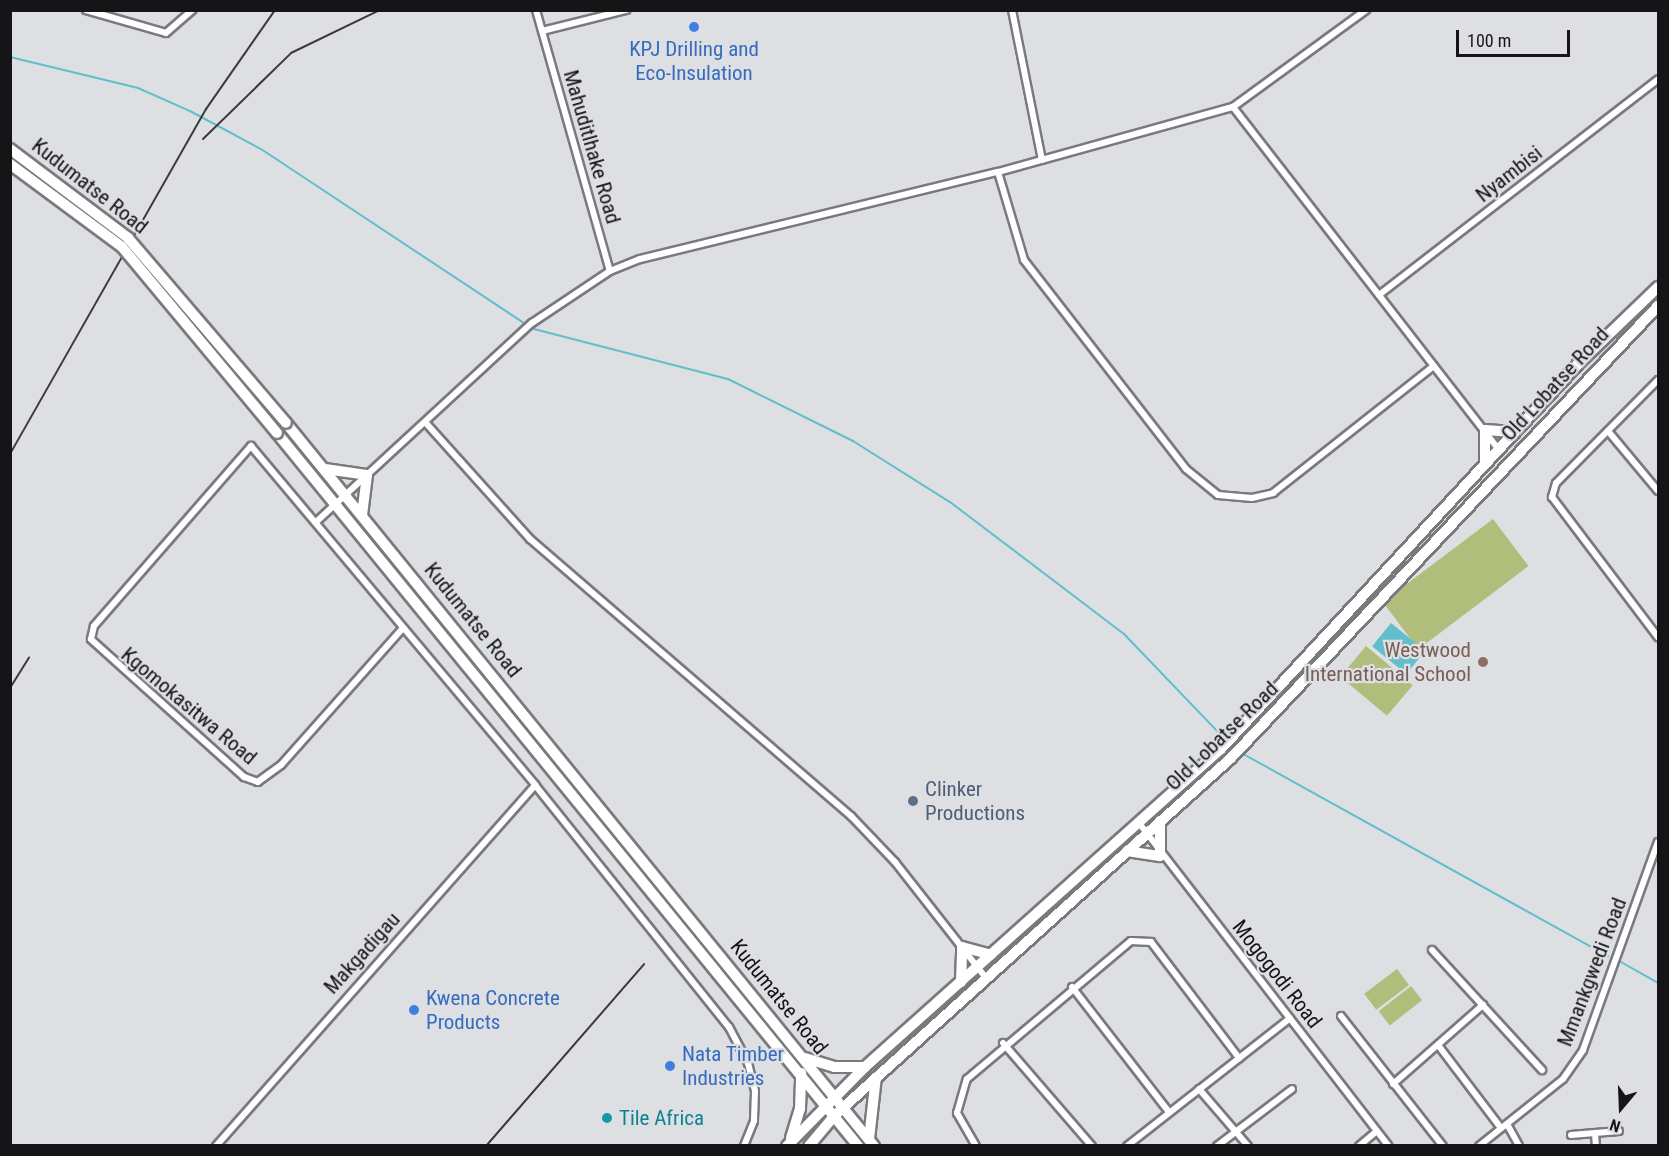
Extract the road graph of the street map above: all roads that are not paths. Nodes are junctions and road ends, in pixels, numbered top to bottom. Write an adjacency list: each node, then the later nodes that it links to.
1 (86, 10): 7 (street)
2 (192, 10): 7 (street)
3 (536, 10): 8 (street, Mahuditlhake Road)
4 (626, 10): 8 (street)
5 (1012, 10): 12 (street)
6 (1366, 10): 10 (street)
7 (99, 13)
8 (542, 32): 15 (street, Mahuditlhake Road)
9 (1659, 79): 17 (street, Nyambisi)
10 (1233, 107): 12 (street); 17 (street)
11 (10, 149): 28 (main road, Kudumatse Road, bridge)
12 (1042, 160): 14 (street)
13 (10, 164): 33 (main road, Kudumatse Road, bridge)
14 (998, 172): 15 (street); 19 (street)
15 (610, 271): 21 (street)
16 (1659, 286): 24 (main road, Old Lobatse Road)
17 (1379, 295): 19 (street)
18 (1659, 306): 26 (main road, Old Lobatse Road)
19 (1434, 366): 22 (street)
20 (1659, 380): 23 (street)
21 (425, 422): 29 (street); 45 (street)
22 (1485, 429): 24 (main road); 25 (street); 27 (main road)
23 (1608, 431): 31 (street); 37 (street)
24 (1514, 432): 25 (main road, Old Lobatse Road)
25 (1498, 449): 26 (main road); 27 (main road, Old Lobatse Road); 30 (main road)
26 (1517, 452): 30 (main road, Old Lobatse Road)
27 (1485, 464): 40 (main road, Old Lobatse Road)
28 (325, 469): 29 (main road); 32 (main road, Kudumatse Road)
29 (368, 475): 32 (street); 34 (main road)
30 (1495, 475): 39 (main road, Old Lobatse Road)
31 (1658, 490)
32 (346, 495): 33 (street); 34 (main road, Kudumatse Road)
33 (334, 506): 35 (street); 61 (main road, Kudumatse Road)
34 (363, 515): 57 (main road, Kudumatse Road)
35 (316, 522): 36 (street, Kgomokasitwa Road); 36 (street, Kgomokasitwa Road)
36 (403, 628): 38 (street)
37 (1659, 637)
38 (535, 785): 78 (street, Makgadigau); 79 (street)
39 (1160, 821): 41 (main road, Old Lobatse Road); 44 (main road)
40 (1139, 823): 41 (street, Mogogodi Road); 47 (main road, Old Lobatse Road)
41 (1147, 833): 43 (main road, Old Lobatse Road); 44 (street, Mogogodi Road)
42 (1659, 842): 69 (street, Mmankgwedi Road)
43 (1127, 851): 44 (main road); 49 (main road, Old Lobatse Road)
44 (1160, 856): 54 (street, Mogogodi Road)
45 (962, 947): 47 (main road); 48 (street); 50 (main road)
46 (1432, 950): 52 (street)
47 (991, 955): 48 (main road, Old Lobatse Road)
48 (978, 967): 49 (street); 50 (main road, Old Lobatse Road)
49 (986, 978): 62 (main road, Old Lobatse Road)
50 (961, 982): 59 (main road, Old Lobatse Road)
51 (1072, 987): 55 (street); 58 (street); 68 (street)
52 (1483, 1005): 56 (street); 60 (street)
53 (1341, 1016): 63 (street)
54 (1290, 1018): 58 (street); 72 (street, Mogogodi Road)
55 (1003, 1043): 82 (street); 83 (street)
56 (1438, 1046): 63 (street); 70 (street)
57 (805, 1058): 59 (main road); 66 (main road, Kudumatse Road)
58 (1239, 1058): 64 (street)
59 (865, 1067): 66 (main road, Old Lobatse Road)
60 (1542, 1070)
61 (801, 1073): 66 (main road, Kudumatse Road); 77 (main road)
62 (876, 1077): 67 (main road, Old Lobatse Road); 76 (main road)
63 (1394, 1084): 89 (street)
64 (1199, 1089): 68 (street); 71 (street)
65 (1292, 1089): 71 (street)
66 (830, 1100): 67 (main road, Kudumatse Road); 77 (main road, Old Lobatse Road)
67 (839, 1111): 76 (main road, Kudumatse Road); 80 (main road, Old Lobatse Road); 81 (main road, Kudumatse Road)
68 (1169, 1112): 84 (street)
69 (1507, 1124): 70 (street, Mmankgwedi Road); 91 (street)
70 (1501, 1128): 90 (street, Mmankgwedi Road)
71 (1236, 1131): 85 (street); 86 (street)
72 (1377, 1131): 87 (street); 88 (street, Mogogodi Road)
73 (1619, 1131): 74 (street)
74 (1595, 1133): 75 (street); 92 (street)
75 (1571, 1135)
76 (872, 1142)
77 (788, 1145)
78 (216, 1146)
79 (744, 1146)
80 (809, 1146)
81 (858, 1146)
82 (976, 1146)
83 (1092, 1146)
84 (1127, 1146)
85 (1216, 1146)
86 (1248, 1146)
87 (1359, 1146)
88 (1389, 1146)
89 (1443, 1146)
90 (1479, 1146)
91 (1519, 1146)
92 (1596, 1146)

